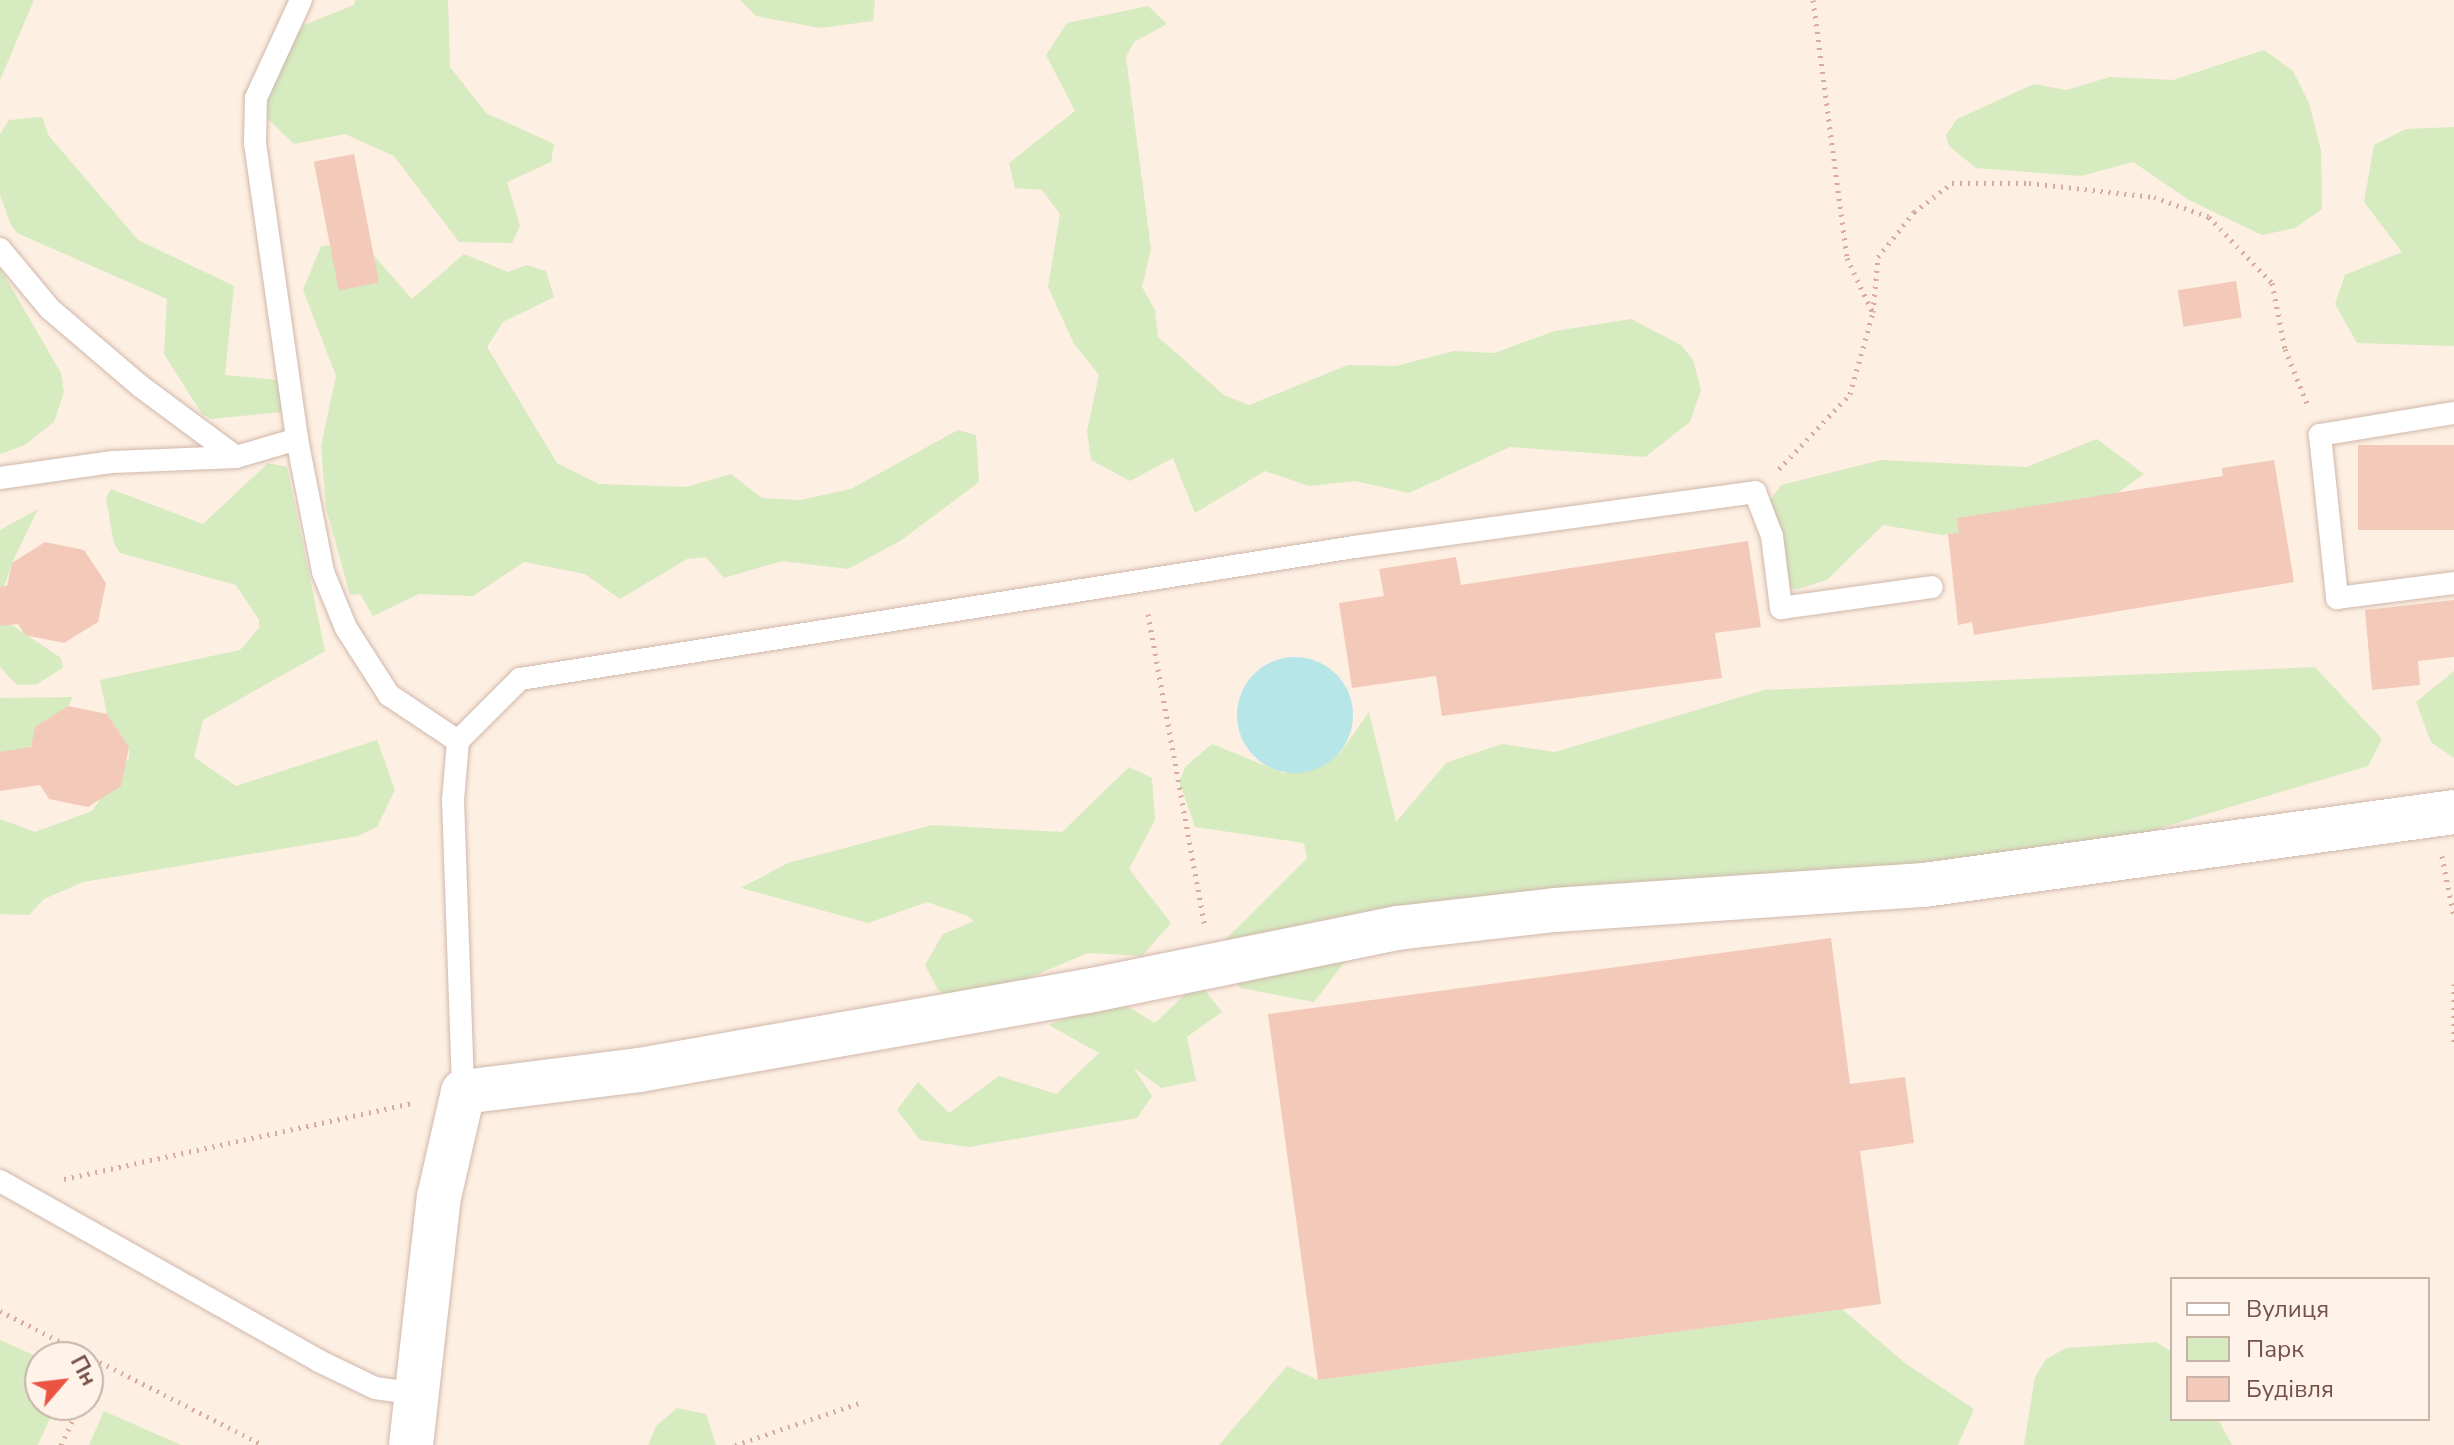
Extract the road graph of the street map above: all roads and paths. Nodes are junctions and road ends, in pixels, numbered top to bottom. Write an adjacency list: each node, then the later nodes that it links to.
1 (301, 0): 7 (lane)
2 (1813, 0): 4 (path)
3 (0, 249): 8 (lane)
4 (1873, 312): 6 (path); 10 (path)
5 (2454, 413): 6 (lane)
6 (2320, 435): 12 (lane)
7 (297, 439): 8 (lane); 14 (lane)
8 (236, 457): 9 (lane)
9 (0, 478)
10 (1755, 492): 11 (lane); 13 (lane)
11 (1142, 581): 14 (lane); 17 (path)
12 (2454, 583)
13 (1932, 587)
14 (458, 741): 20 (lane)
15 (2444, 813): 16 (path); 17 (street)
16 (2454, 917)
17 (1212, 967): 20 (street)
18 (2454, 984): 19 (path)
19 (2454, 1044)
20 (463, 1092): 21 (path); 25 (street)
21 (8, 1185): 25 (lane)
22 (0, 1311): 23 (path)
23 (59, 1341)
24 (104, 1364): 29 (path)
25 (417, 1394): 30 (street)
26 (862, 1402): 31 (path)
27 (72, 1421): 28 (path)
28 (61, 1445)
29 (263, 1445)
30 (411, 1445)
31 (735, 1445)

